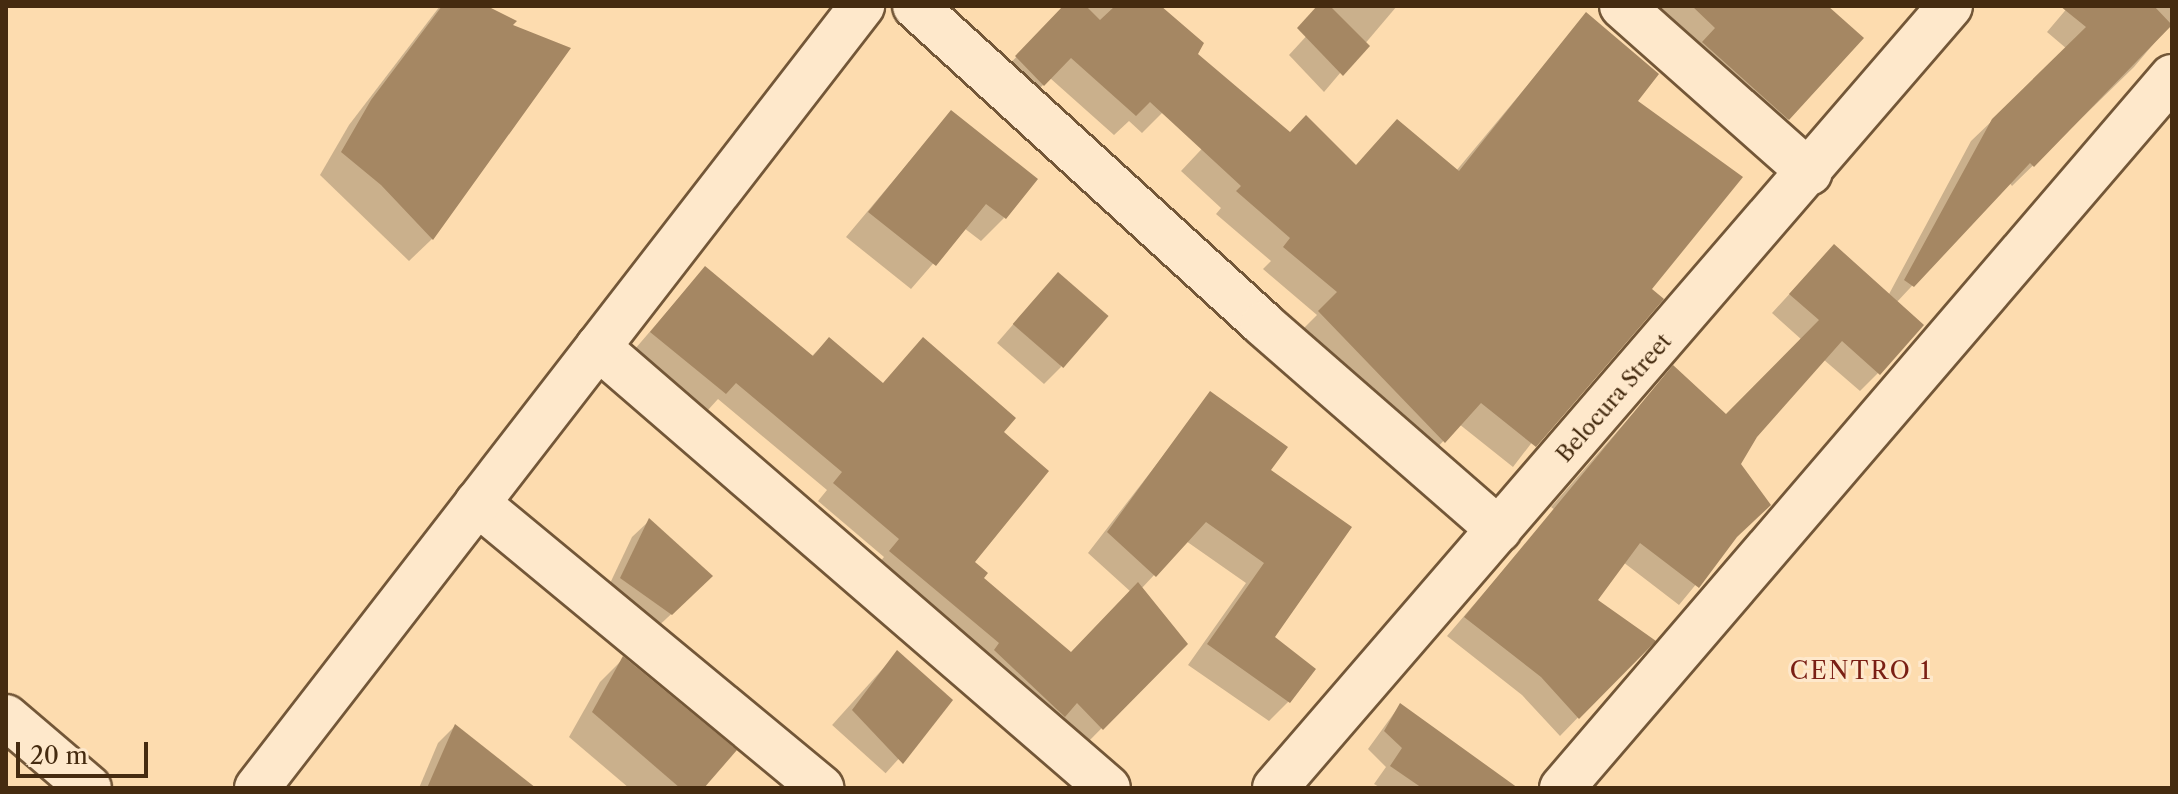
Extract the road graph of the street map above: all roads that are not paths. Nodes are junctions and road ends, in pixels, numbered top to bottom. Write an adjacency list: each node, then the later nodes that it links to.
1 (862, 6): 7 (street)
2 (915, 6): 9 (street)
3 (1622, 6): 6 (street)
4 (1950, 6): 6 (street, Belocura Street)
5 (2172, 77): 16 (street)
6 (1810, 173): 9 (street, Belocura Street)
7 (598, 347): 8 (street); 14 (street)
8 (477, 503): 12 (street); 13 (street)
9 (1499, 530): 15 (street, Belocura Street)
10 (6, 717): 11 (street)
11 (89, 788)
12 (257, 788)
13 (822, 788)
14 (1108, 788)
15 (1275, 788)
16 (1562, 788)

